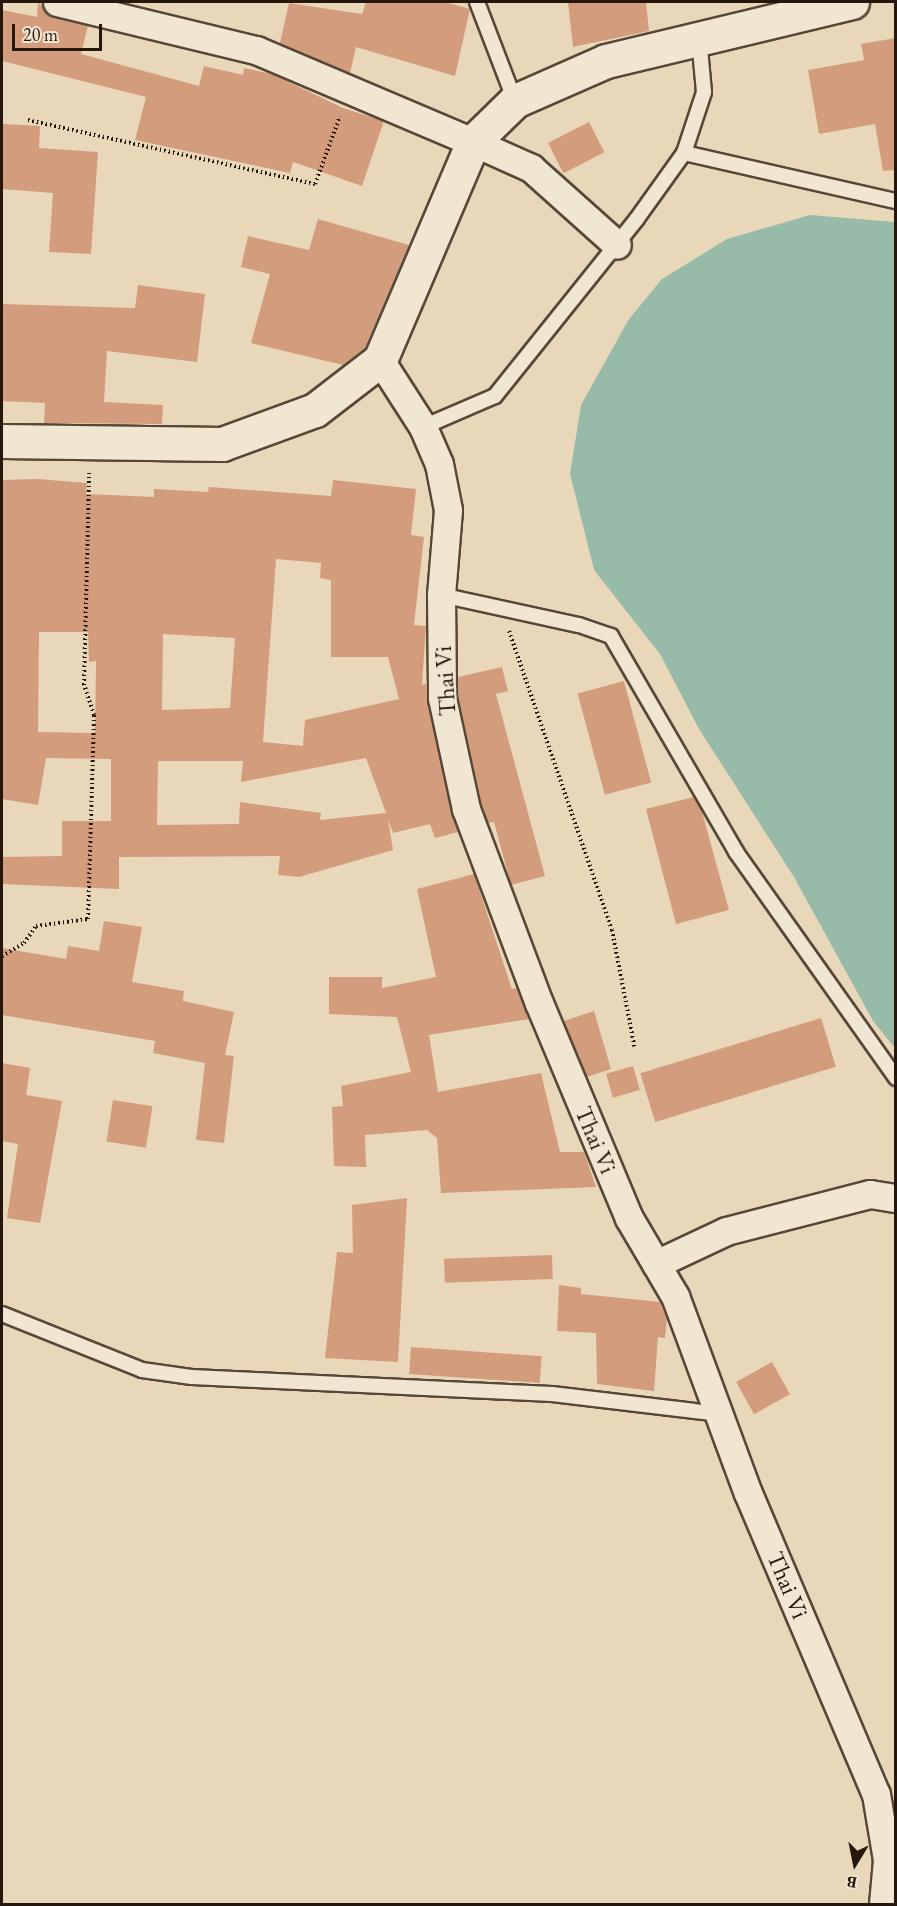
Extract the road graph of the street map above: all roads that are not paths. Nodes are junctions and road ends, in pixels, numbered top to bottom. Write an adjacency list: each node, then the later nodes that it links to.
1 (57, 2): 7 (street)
2 (477, 2): 6 (lane)
3 (852, 2): 4 (main road)
4 (792, 8): 5 (main road)
5 (699, 38): 6 (main road); 8 (lane)
6 (515, 101): 7 (main road)
7 (473, 142): 10 (street); 11 (main road)
8 (684, 153): 9 (lane); 10 (lane)
9 (896, 201)
10 (617, 245): 12 (lane)
11 (380, 360): 12 (street, Thai Vi); 13 (main road)
12 (423, 427): 14 (street, Thai Vi)
13 (2, 441)
14 (441, 595): 15 (lane); 17 (street, Thai Vi)
15 (896, 1078)
16 (896, 1198): 17 (street)
17 (656, 1264): 19 (street, Thai Vi)
18 (2, 1314): 19 (lane)
19 (719, 1414): 20 (street, Thai Vi)
20 (883, 1905)

